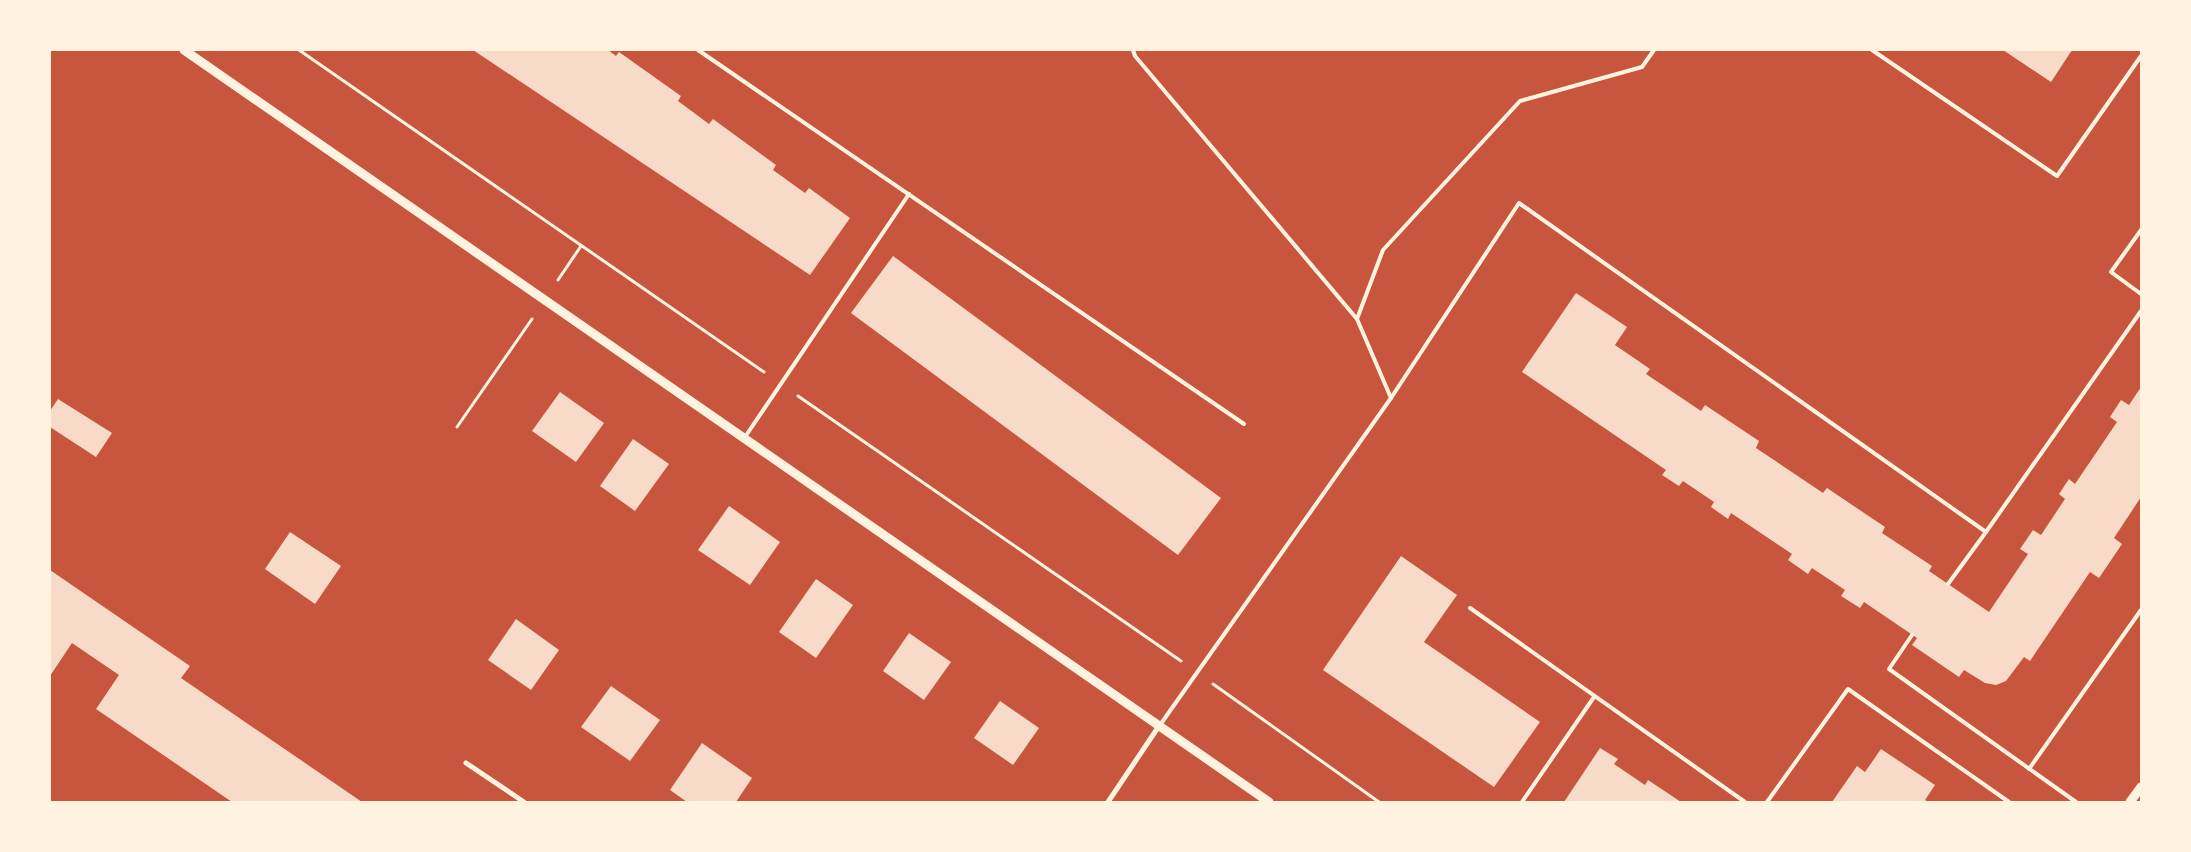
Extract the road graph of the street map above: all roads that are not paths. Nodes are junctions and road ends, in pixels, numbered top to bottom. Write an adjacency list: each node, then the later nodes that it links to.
1 (184, 50): 14 (street)
2 (698, 50): 7 (lane)
3 (1133, 50): 11 (lane)
4 (1654, 50): 11 (lane)
5 (1872, 50): 6 (lane)
6 (2141, 56)
7 (909, 194): 13 (lane); 14 (lane)
8 (2141, 230): 9 (lane)
9 (2141, 294)
10 (2141, 311): 15 (lane)
11 (1357, 319): 12 (lane)
12 (1391, 398): 15 (lane); 21 (lane)
13 (1244, 424)
14 (744, 437): 21 (street)
15 (1986, 532): 16 (lane)
16 (1948, 584)
17 (1470, 608): 20 (lane)
18 (2141, 610): 23 (lane)
19 (1912, 635): 23 (lane)
20 (1594, 696): 29 (lane); 30 (lane)
21 (1160, 725): 27 (street); 28 (street)
22 (466, 763): 26 (street)
23 (2029, 769): 33 (lane)
24 (2141, 787): 34 (street)
25 (2002, 800): 31 (lane); 32 (lane)
26 (524, 802)
27 (1108, 802)
28 (1269, 802)
29 (1522, 802)
30 (1745, 802)
31 (1767, 802)
32 (2008, 802)
33 (2076, 802)
34 (2130, 802)

